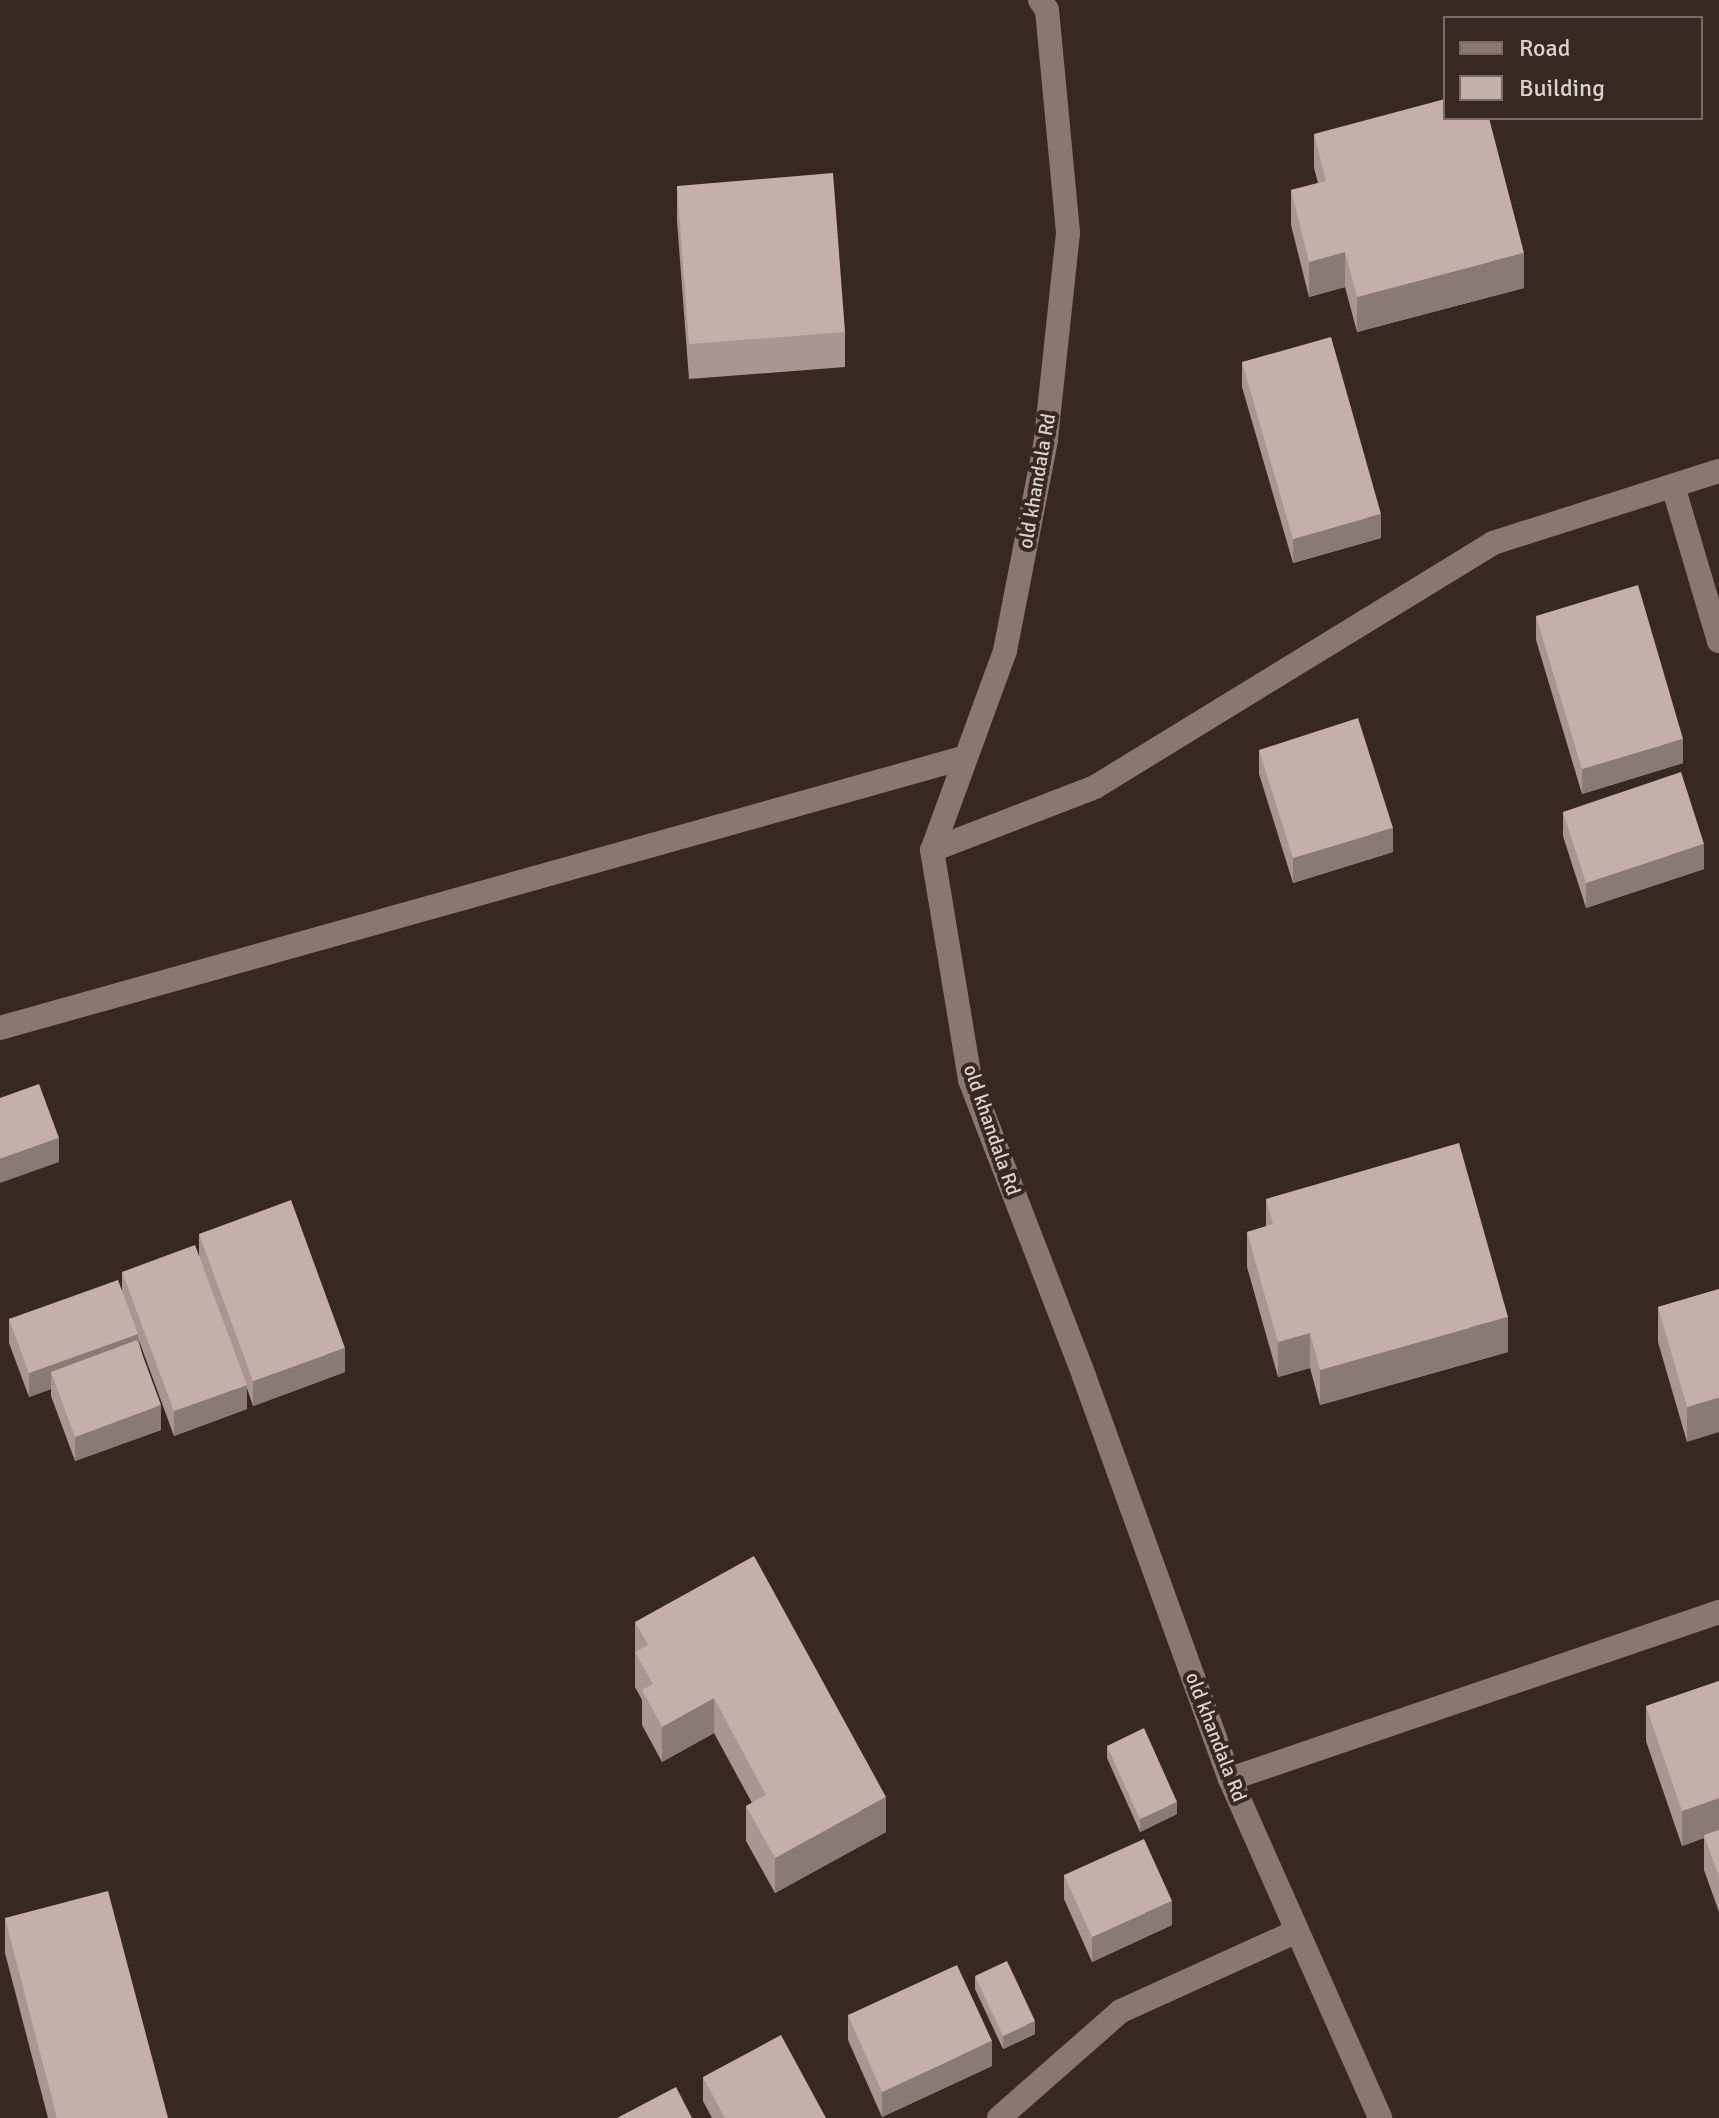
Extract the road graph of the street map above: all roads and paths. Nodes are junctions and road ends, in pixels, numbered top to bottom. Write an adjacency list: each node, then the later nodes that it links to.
1 (1040, 0): 5 (street, old khandala Rd)
2 (1719, 471): 3 (street)
3 (1673, 486): 4 (street); 6 (street)
4 (1719, 641)
5 (966, 757): 6 (street, old khandala Rd); 7 (street)
6 (932, 850): 9 (street, old khandala Rd)
7 (0, 1028)
8 (1719, 1612): 9 (street)
9 (1230, 1779): 10 (street, old khandala Rd)
10 (1297, 1931): 11 (street); 12 (street, old khandala Rd)
11 (1002, 2117)
12 (1380, 2118)

